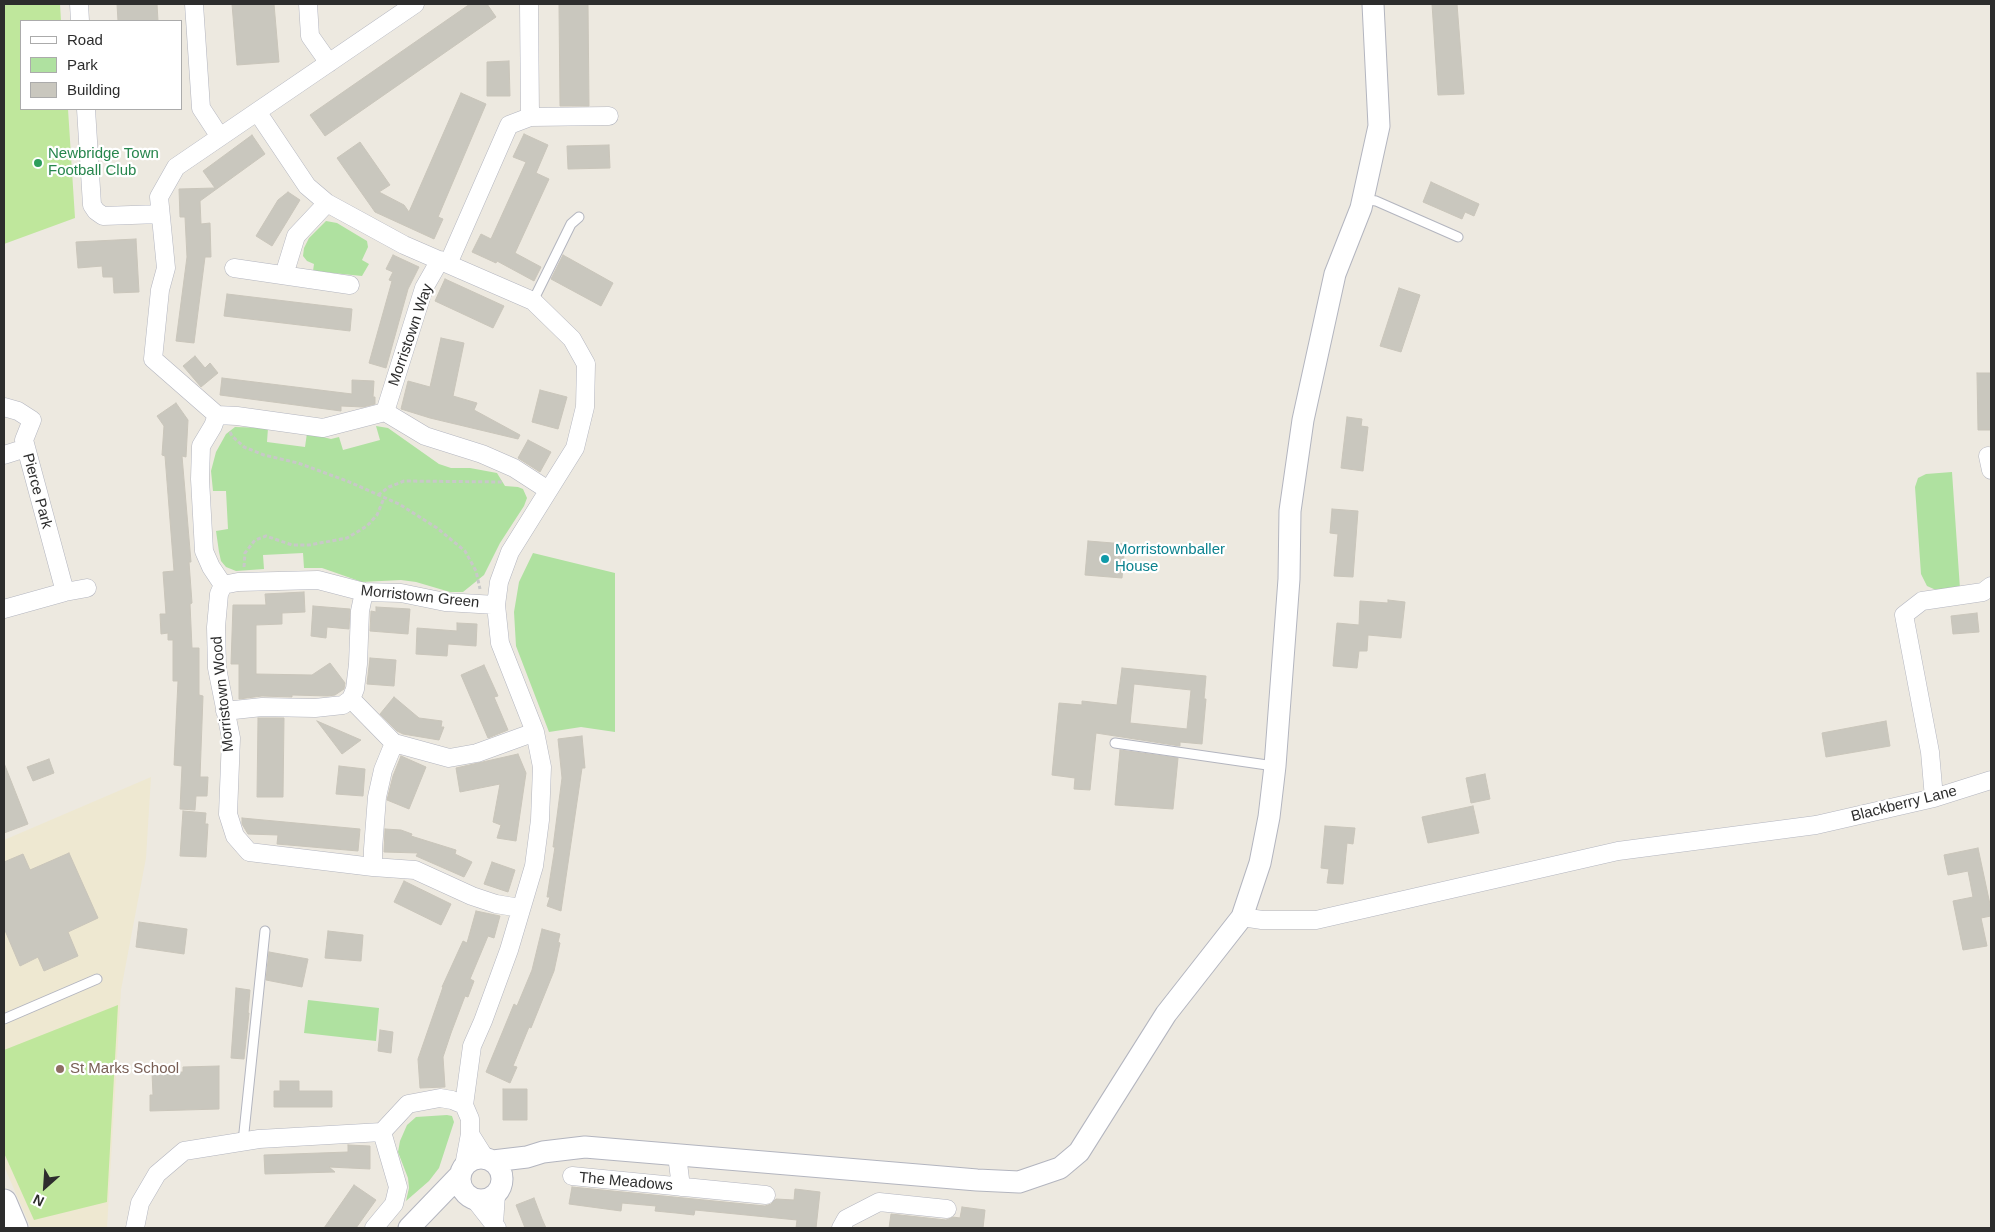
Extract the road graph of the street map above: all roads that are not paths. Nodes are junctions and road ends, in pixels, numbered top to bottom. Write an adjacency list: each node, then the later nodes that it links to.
1 (79, 4): 7 (street)
2 (194, 4): 13 (street)
3 (308, 4): 8 (street)
4 (415, 4): 8 (street)
5 (529, 4): 12 (street)
6 (1373, 4): 14 (street)
7 (80, 20)
8 (329, 63): 10 (street)
9 (86, 110): 16 (street)
10 (258, 113): 13 (street); 15 (street)
11 (609, 116): 12 (street)
12 (530, 117): 19 (street, Morristown Way)
13 (220, 137): 16 (street)
14 (1362, 199): 18 (lane); 42 (street)
15 (327, 203): 19 (street); 21 (street)
16 (160, 214): 26 (street)
17 (579, 217): 23 (lane)
18 (1458, 237)
19 (444, 262): 23 (street); 25 (street, Morristown Way)
20 (234, 268): 21 (street)
21 (284, 275): 22 (street)
22 (350, 285)
23 (533, 301): 29 (street, Morristown Green)
24 (4, 408): 27 (street, Pierce Park)
25 (385, 412): 26 (street); 29 (street)
26 (220, 415): 30 (street)
27 (26, 448): 28 (street); 33 (street, Pierce Park)
28 (4, 455)
29 (548, 490): 35 (street, Morristown Green)
30 (223, 585): 34 (street, Morristown Green); 38 (street, Morristown Wood)
31 (1991, 586): 44 (street)
32 (87, 588): 33 (street)
33 (65, 592): 36 (street)
34 (364, 592): 35 (street, Morristown Green); 37 (street)
35 (490, 605): 39 (street)
36 (4, 609)
37 (351, 699): 38 (street); 40 (street)
38 (224, 711): 45 (street, Morristown Wood)
39 (535, 732): 40 (street); 46 (street)
40 (394, 743): 45 (street)
41 (1115, 743): 42 (lane)
42 (1275, 766): 47 (street)
43 (1991, 780): 44 (street, Blackberry Lane)
44 (1934, 798): 47 (street, Blackberry Lane)
45 (373, 867): 46 (street, Morristown Wood)
46 (520, 908): 51 (street)
47 (1242, 917): 55 (street)
48 (265, 930): 54 (lane)
49 (97, 979): 50 (lane)
50 (4, 1019)
51 (464, 1106): 52 (street); 53 (street)
52 (382, 1132): 54 (street); 70 (street)
53 (470, 1134): 57 (street); 58 (street)
54 (243, 1142): 69 (street)
55 (677, 1154): 56 (street); 60 (street, The Meadows)
56 (527, 1157): 57 (street); 61 (street)
57 (489, 1160): 58 (street); 61 (street)
58 (462, 1170): 63 (street); 64 (street)
59 (572, 1176): 60 (street, The Meadows)
60 (681, 1187): 62 (street, The Meadows)
61 (499, 1188): 64 (street); 67 (street)
62 (766, 1195)
63 (441, 1196): 64 (street); 71 (street)
64 (472, 1198): 67 (street)
65 (4, 1202): 68 (main road)
66 (947, 1209): 72 (street)
67 (496, 1226)
68 (15, 1228)
69 (135, 1228)
70 (374, 1228)
71 (409, 1228)
72 (841, 1228)

